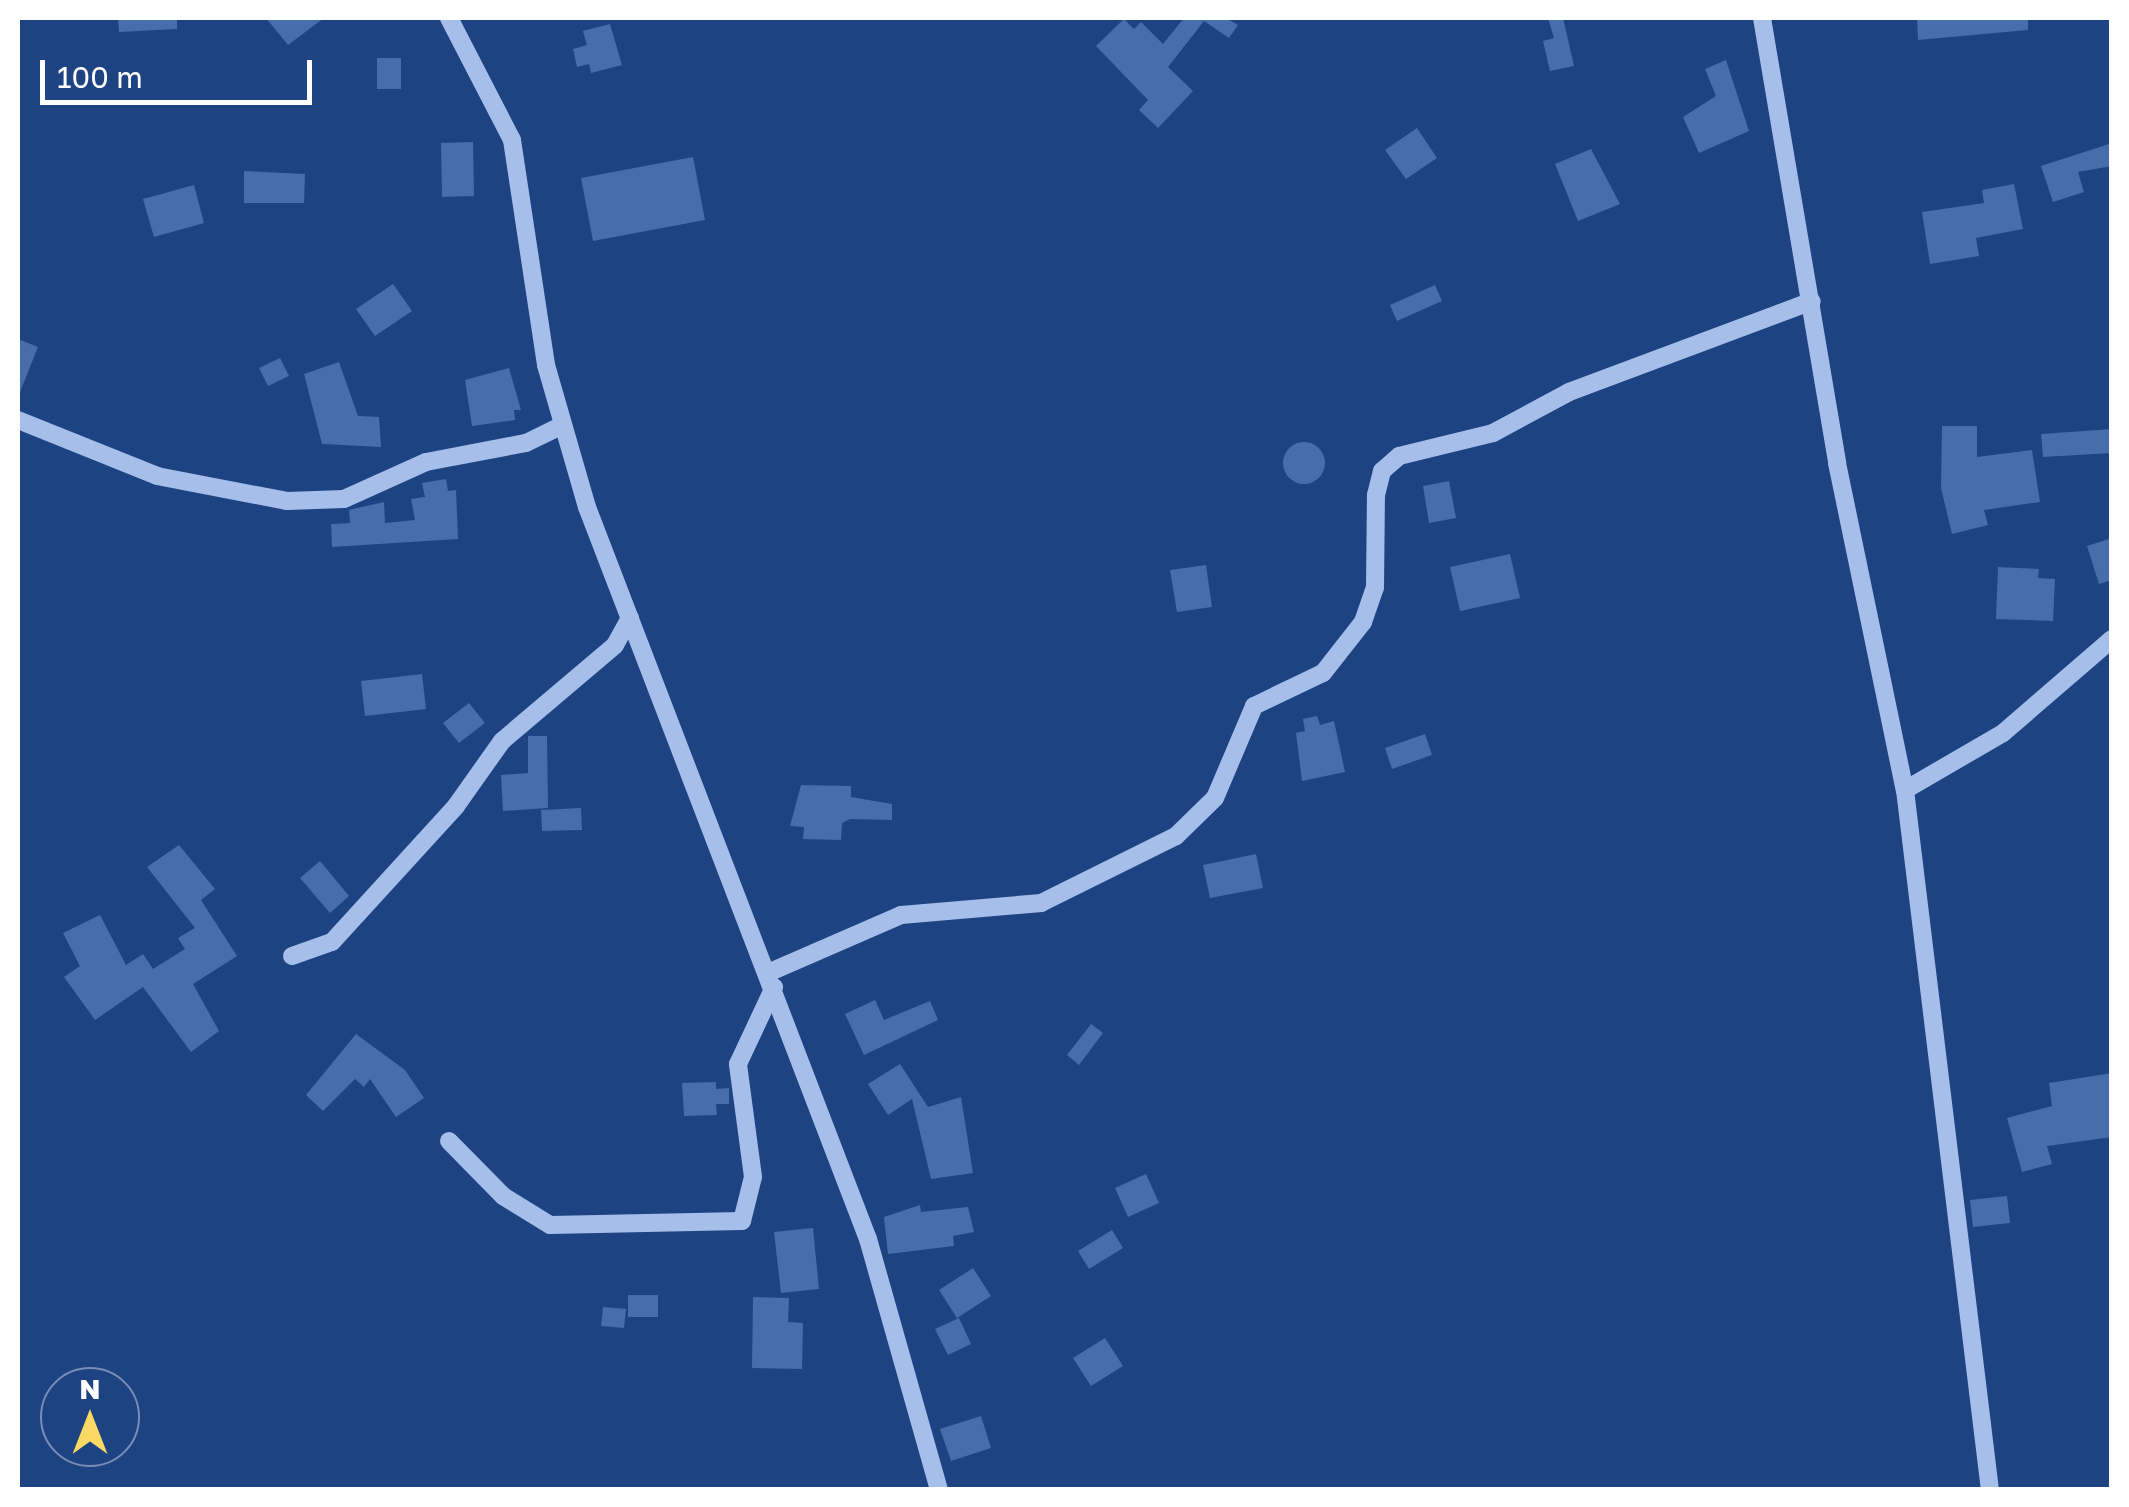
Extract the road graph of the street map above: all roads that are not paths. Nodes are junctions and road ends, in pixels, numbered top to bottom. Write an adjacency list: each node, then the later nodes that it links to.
1 (449, 18): 5 (street)
2 (1762, 18): 3 (street)
3 (1812, 302): 10 (street); 12 (street)
4 (18, 420): 5 (street)
5 (560, 426): 6 (street)
6 (630, 618): 8 (street); 9 (street)
7 (2112, 639): 10 (street)
8 (615, 644): 9 (street); 11 (street)
9 (641, 645): 12 (street)
10 (1905, 790): 15 (street)
11 (292, 956)
12 (772, 979): 13 (street); 14 (street)
13 (449, 1141)
14 (938, 1490)
15 (1990, 1490)

